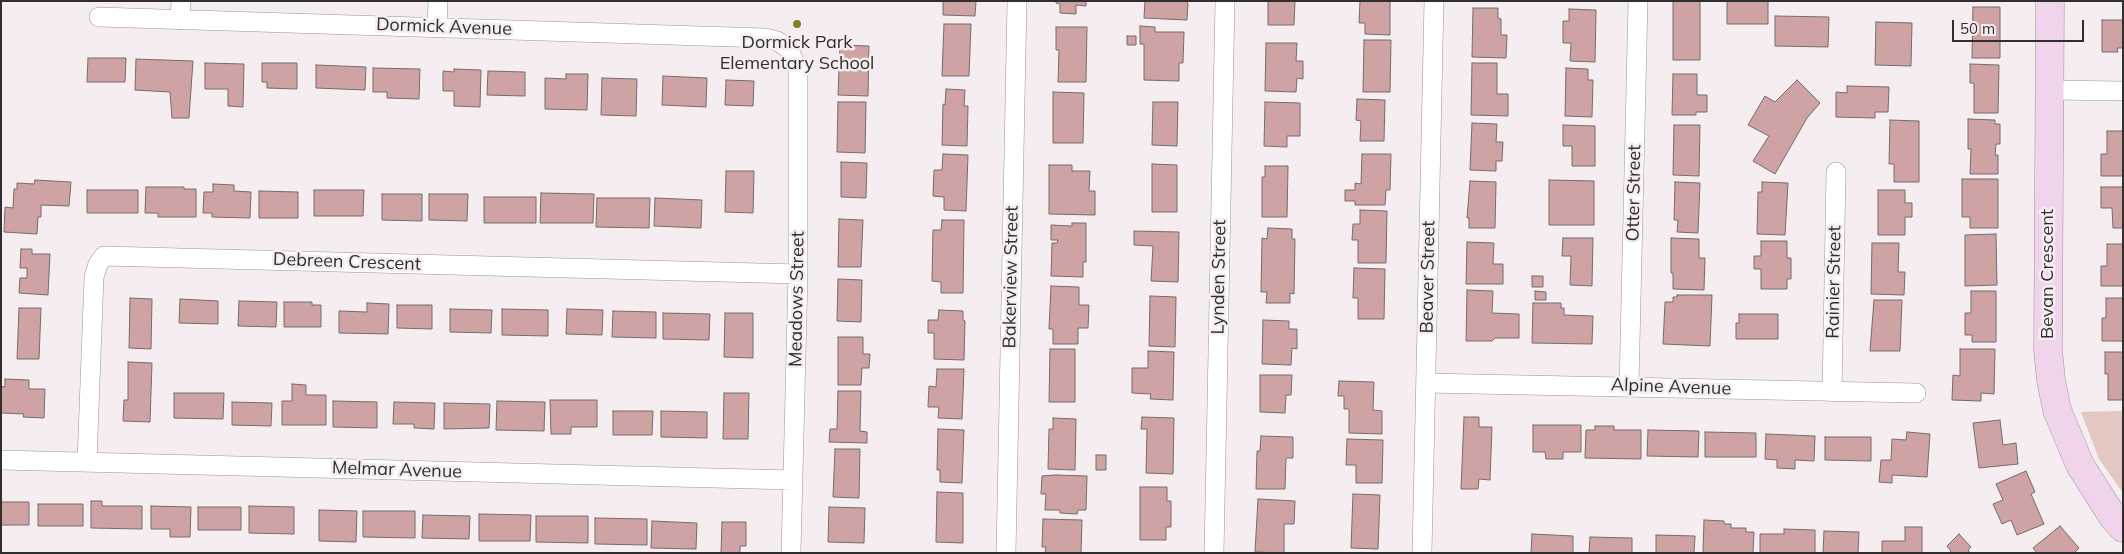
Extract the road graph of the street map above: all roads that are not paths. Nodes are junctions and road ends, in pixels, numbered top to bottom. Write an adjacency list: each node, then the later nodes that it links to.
1 (438, 1): 9 (street)
2 (1017, 1): 24 (street, Bakerview Street)
3 (1225, 1): 25 (street, Lynden Street)
4 (1434, 1): 15 (street, Beaver Street)
5 (1638, 1): 16 (street, Otter Street)
6 (2050, 1): 11 (street, Bevan Crescent)
7 (180, 10): 8 (street, Dormick Avenue); 9 (street, Dormick Avenue)
8 (98, 17)
9 (437, 27): 10 (street, Dormick Avenue)
10 (788, 48): 14 (street, Meadows Street)
11 (2050, 90): 12 (street); 22 (street, Bevan Crescent)
12 (2123, 91)
13 (1836, 172): 17 (street, Rainier Street)
14 (798, 274): 20 (street, Debreen Crescent); 21 (street, Meadows Street)
15 (1426, 383): 16 (street, Alpine Avenue); 26 (street, Beaver Street)
16 (1629, 386): 17 (street, Alpine Avenue)
17 (1832, 392): 18 (street, Alpine Avenue)
18 (1916, 392)
19 (1, 460): 20 (street, Melmar Avenue)
20 (86, 462): 21 (street, Melmar Avenue)
21 (793, 480): 23 (street, Meadows Street)
22 (2123, 528)
23 (791, 553)
24 (1006, 553)
25 (1214, 553)
26 (1422, 553)

